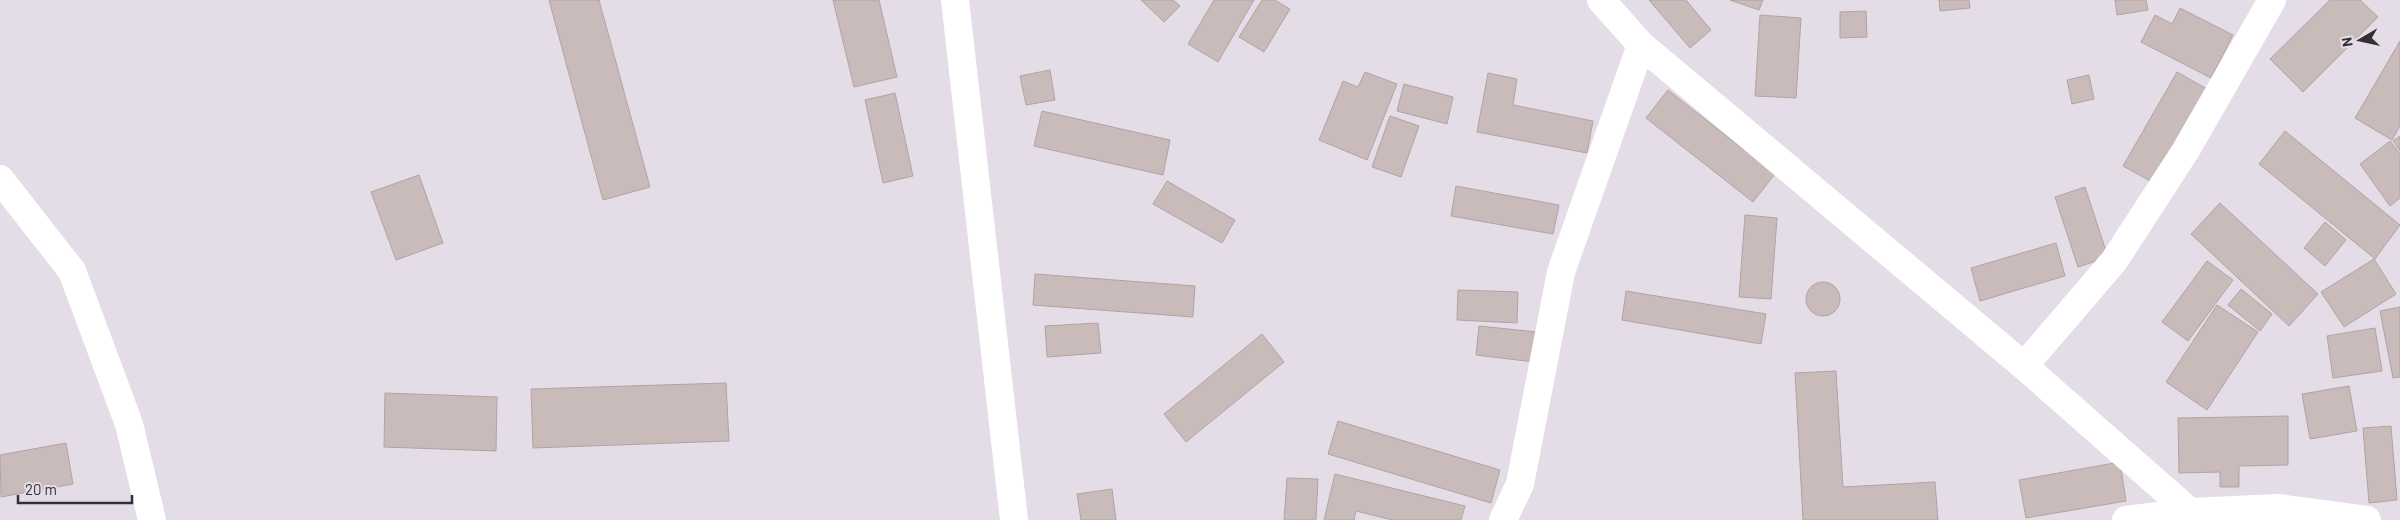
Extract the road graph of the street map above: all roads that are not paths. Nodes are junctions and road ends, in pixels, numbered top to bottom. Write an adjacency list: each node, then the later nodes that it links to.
1 (955, 0): 9 (street)
2 (1601, 0): 4 (street)
3 (2272, 0): 6 (street)
4 (1641, 44): 6 (street); 10 (street)
5 (0, 179): 8 (street)
6 (2024, 366): 7 (street)
7 (2190, 512): 11 (street); 12 (street)
8 (152, 520)
9 (1014, 520)
10 (1502, 520)
11 (2126, 520)
12 (2367, 520)

